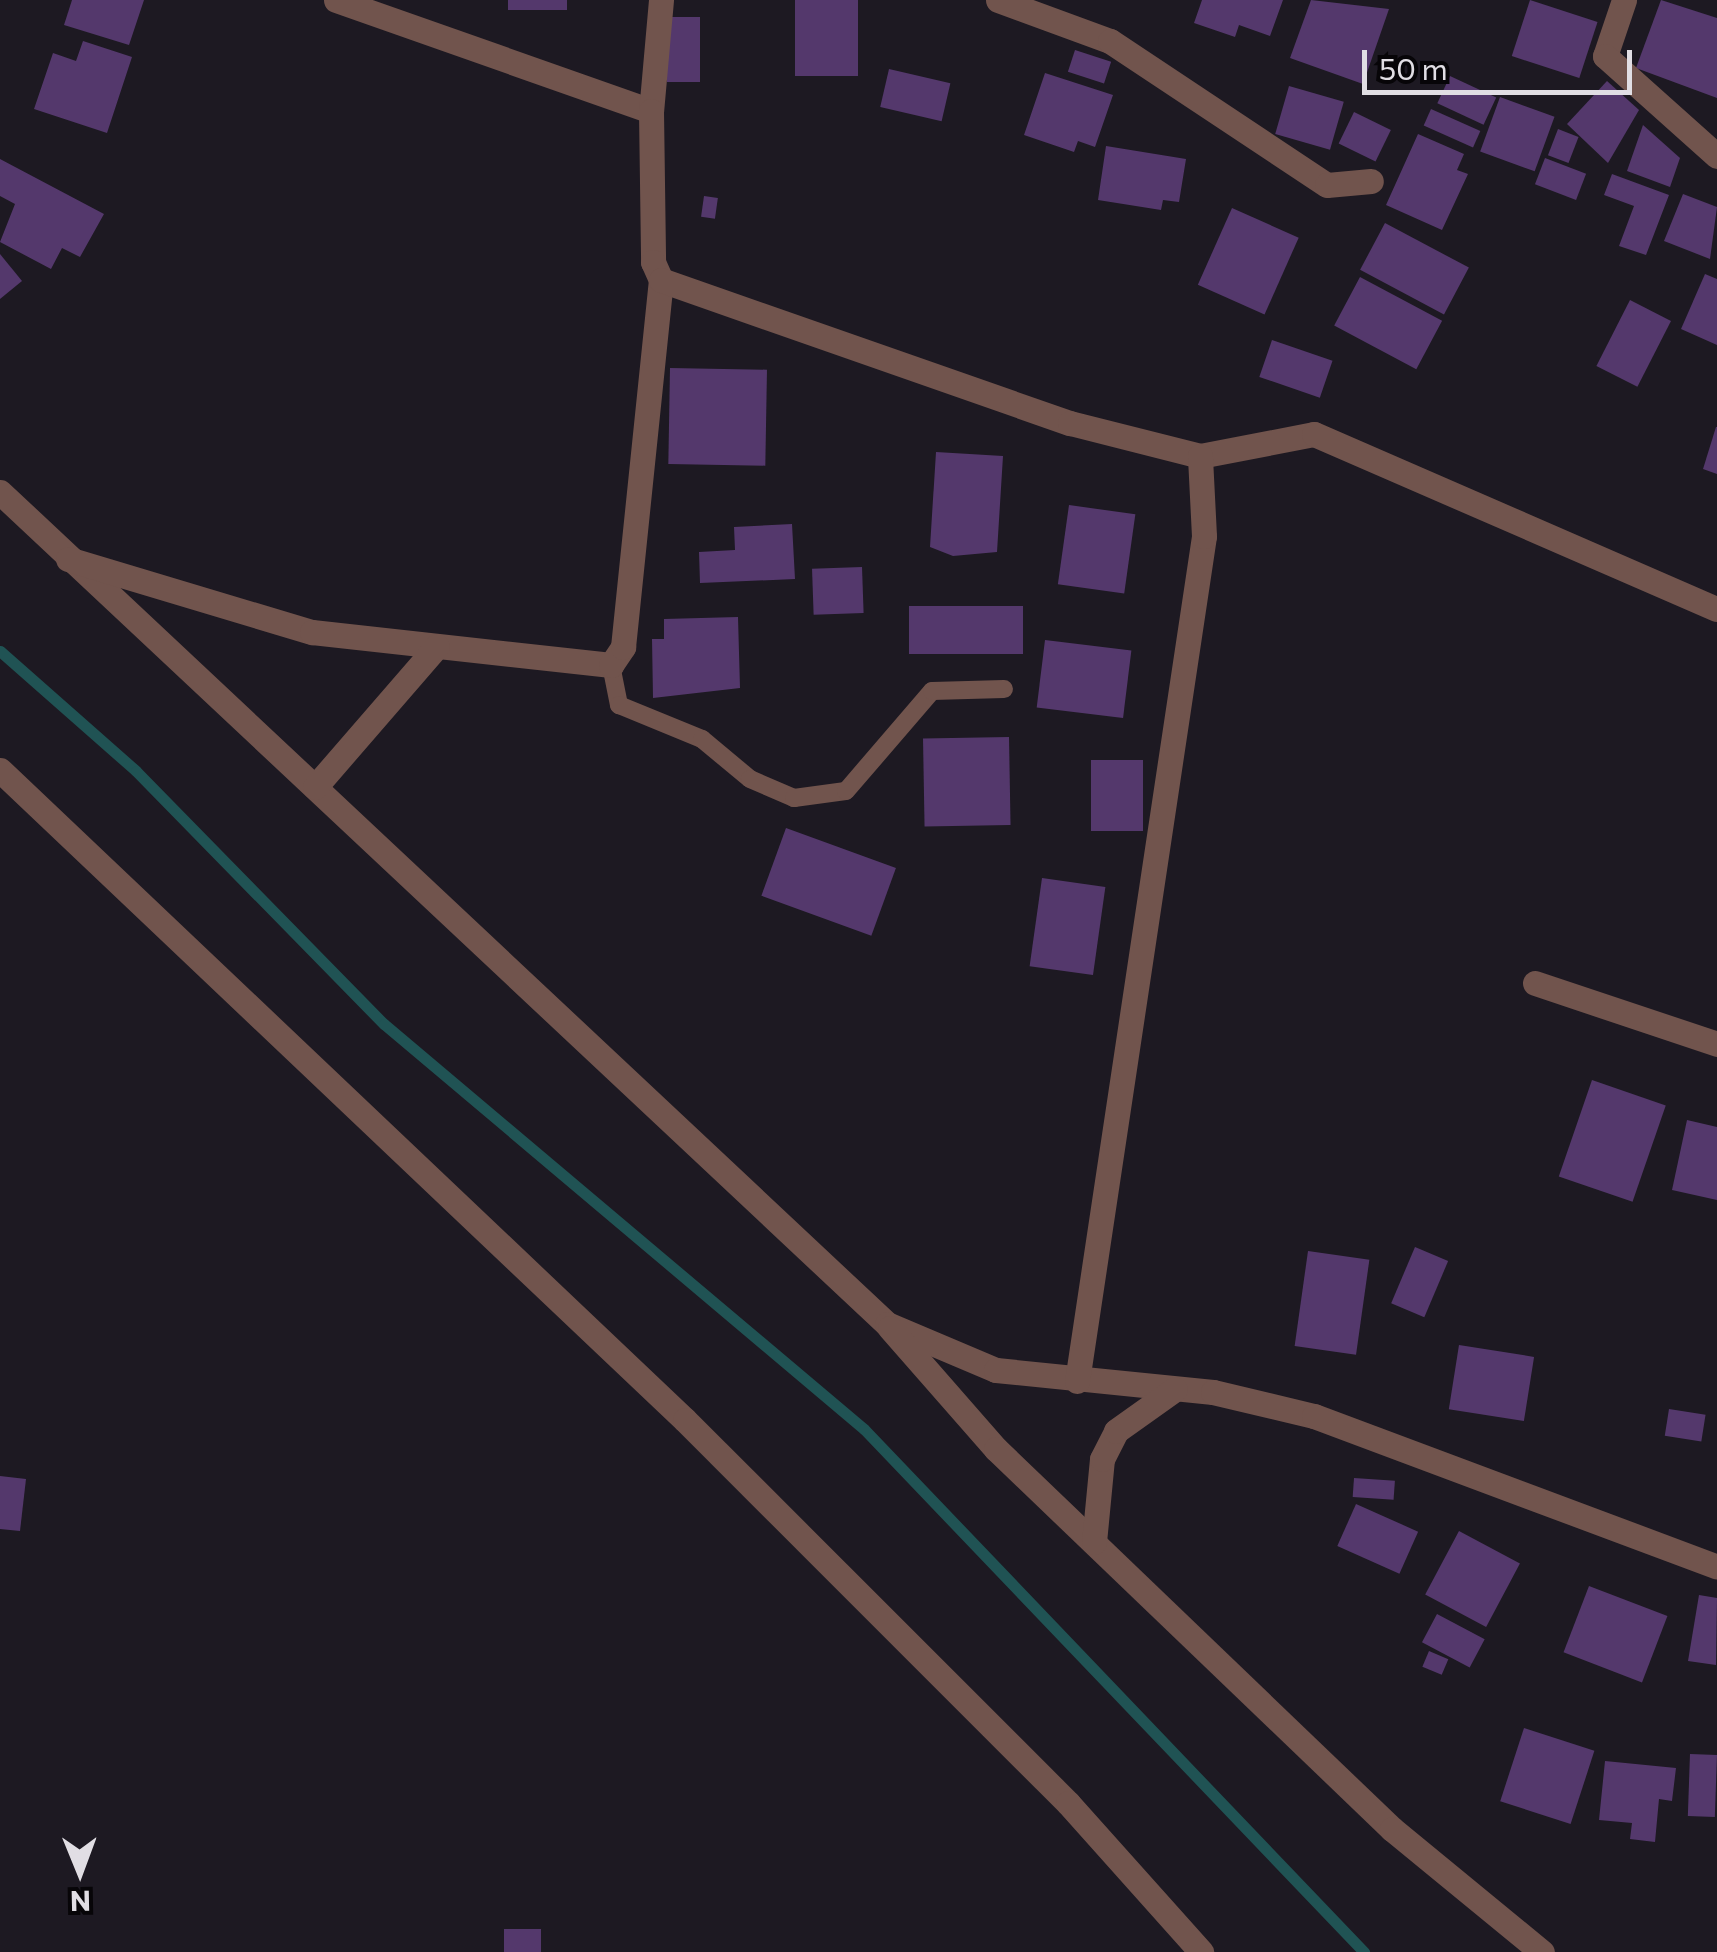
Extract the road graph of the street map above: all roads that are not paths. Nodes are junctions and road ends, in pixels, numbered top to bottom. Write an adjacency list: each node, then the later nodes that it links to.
1 (336, 0): 5 (street)
2 (660, 0): 5 (street)
3 (998, 0): 7 (street)
4 (1624, 0): 6 (street)
5 (651, 111): 8 (street)
6 (1717, 156)
7 (1371, 182)
8 (661, 280): 9 (street); 14 (street)
9 (1200, 456): 12 (street); 21 (street)
10 (0, 492): 11 (street)
11 (60, 556): 13 (street); 17 (street)
12 (1717, 609)
13 (437, 646): 14 (street); 17 (street)
14 (611, 666): 15 (lane)
15 (1004, 689)
16 (0, 770): 25 (street)
17 (315, 788): 20 (street)
18 (1535, 984): 19 (street)
19 (1717, 1044)
20 (887, 1324): 21 (street); 23 (street)
21 (1077, 1381): 22 (street)
22 (1175, 1390): 23 (street); 24 (street)
23 (1094, 1542): 26 (street)
24 (1715, 1559)
25 (1201, 1952)
26 (1542, 1952)

